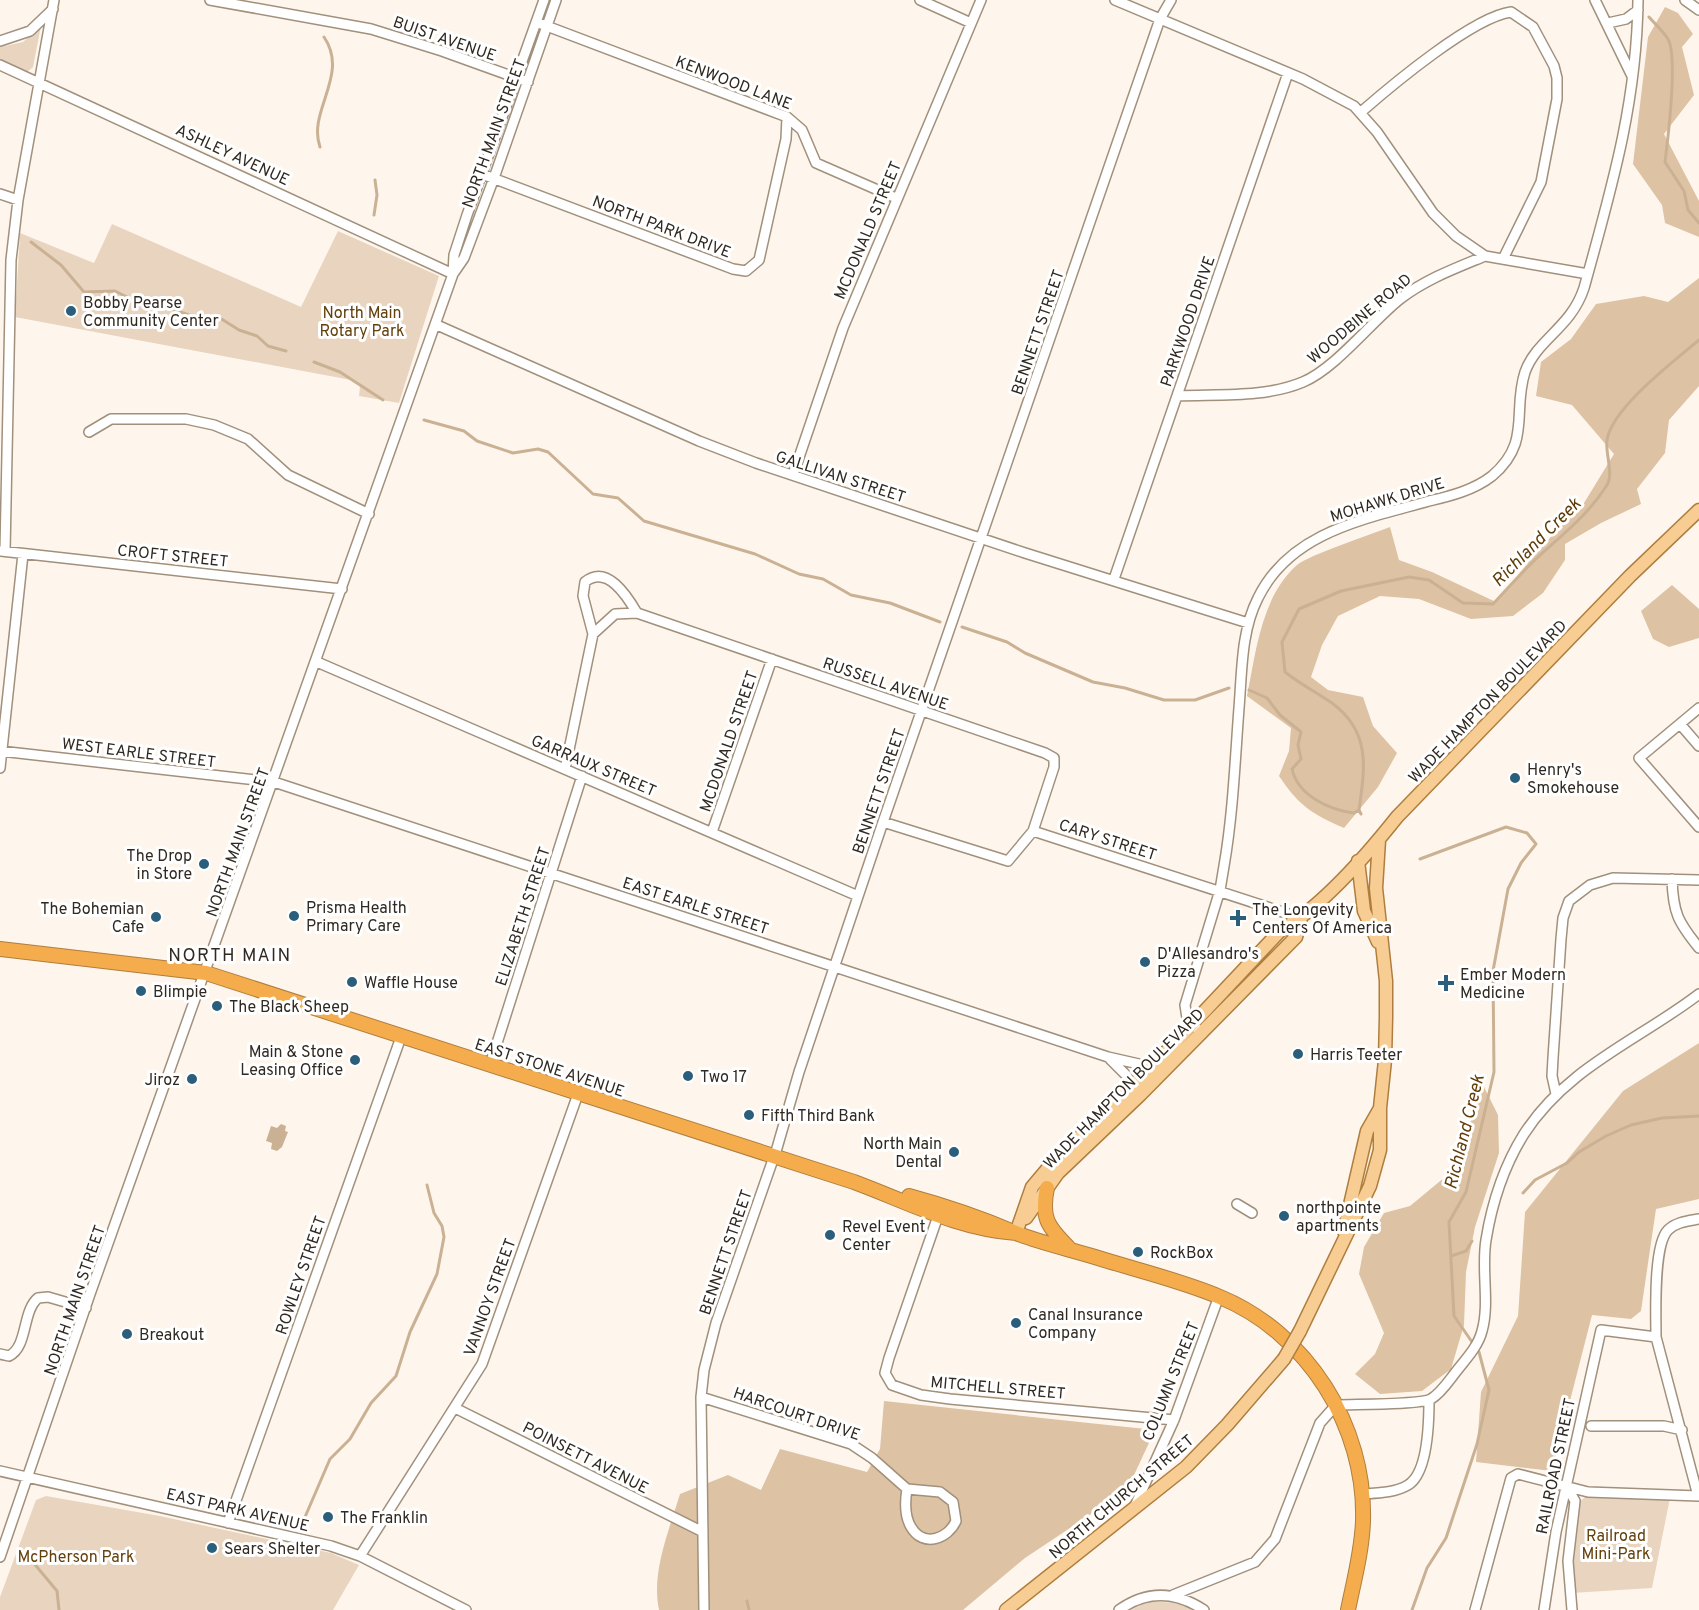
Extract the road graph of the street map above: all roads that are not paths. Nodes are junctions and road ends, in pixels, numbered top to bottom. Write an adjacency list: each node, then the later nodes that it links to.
1 (210, 0): 22 (street, BUIST AVENUE)
2 (544, 0): 14 (street, NORTH MAIN STREET)
3 (556, 0): 17 (street, NORTH MAIN STREET)
4 (920, 0): 15 (street)
5 (981, 0): 15 (street, MCDONALD STREET)
6 (1114, 0): 13 (street)
7 (1172, 0): 13 (street, BENNETT STREET)
8 (1595, 0): 16 (street)
9 (1685, 0): 12 (street)
10 (54, 4): 18 (street); 23 (street)
11 (1638, 5): 16 (street, MOHAWK DRIVE); 21 (street, MOHAWK DRIVE)
12 (1699, 10)
13 (1160, 19): 20 (street); 43 (street, BENNETT STREET)
14 (536, 22): 17 (street, KENWOOD LANE); 22 (street, NORTH MAIN STREET)
15 (971, 23): 30 (street, MCDONALD STREET)
16 (1608, 23): 21 (street)
17 (547, 26): 24 (street, NORTH MAIN STREET); 26 (street, KENWOOD LANE)
18 (0, 41)
19 (0, 65): 23 (street, ASHLEY AVENUE)
20 (1287, 73): 25 (street); 38 (street, PARKWOOD DRIVE)
21 (1632, 76): 35 (street, MOHAWK DRIVE)
22 (516, 78): 24 (street, BUIST AVENUE); 27 (street, NORTH MAIN STREET)
23 (39, 82): 31 (street); 34 (street, ASHLEY AVENUE)
24 (528, 82): 28 (street, NORTH MAIN STREET)
25 (1361, 112): 32 (street); 33 (street)
26 (787, 117): 28 (street, NORTH PARK DRIVE); 30 (street, KENWOOD LANE)
27 (482, 174): 28 (street, NORTH PARK DRIVE); 34 (street, NORTH MAIN STREET)
28 (494, 178): 34 (street, NORTH MAIN STREET)
29 (0, 194): 31 (street)
30 (896, 198): 40 (street, MCDONALD STREET)
31 (18, 200): 37 (street)
32 (1485, 256): 33 (street); 38 (street, WOODBINE ROAD)
33 (1503, 259): 35 (street)
34 (453, 274): 36 (street, NORTH MAIN STREET)
35 (1588, 274): 49 (street, MOHAWK DRIVE)
36 (437, 325): 40 (street, GALLIVAN STREET); 42 (street, NORTH MAIN STREET)
37 (4, 356): 44 (street)
38 (1177, 396): 46 (street, PARKWOOD DRIVE)
39 (89, 432): 42 (street)
40 (793, 475): 43 (street, GALLIVAN STREET)
41 (1699, 510): 66 (main road, WADE HAMPTON BOULEVARD)
42 (369, 514): 47 (street, NORTH MAIN STREET)
43 (982, 538): 46 (street, GALLIVAN STREET); 54 (street, BENNETT STREET)
44 (3, 551): 45 (street, CROFT STREET)
45 (23, 554): 47 (street, CROFT STREET); 57 (street)
46 (1114, 579): 49 (street, GALLIVAN STREET)
47 (342, 590): 52 (street, NORTH MAIN STREET)
48 (637, 613): 50 (street); 50 (street); 51 (street, RUSSELL AVENUE)
49 (1248, 623): 71 (street, MOHAWK DRIVE)
50 (593, 634): 59 (street)
51 (771, 659): 54 (street, RUSSELL AVENUE); 65 (street, MCDONALD STREET)
52 (317, 662): 59 (street, GARRAUX STREET); 61 (street, NORTH MAIN STREET)
53 (1699, 708): 55 (street)
54 (921, 711): 62 (street, BENNETT STREET); 64 (street, RUSSELL AVENUE)
55 (1680, 724): 56 (street); 63 (street)
56 (1699, 746)
57 (1, 751): 58 (street); 61 (street, WEST EARLE STREET)
58 (0, 768)
59 (565, 769): 60 (street, GARRAUX STREET)
60 (582, 776): 65 (street, GARRAUX STREET); 68 (street, ELIZABETH STREET)
61 (274, 782): 68 (street, EAST EARLE STREET); 78 (street, NORTH MAIN STREET)
62 (883, 822): 64 (street, CARY STREET); 72 (street, BENNETT STREET)
63 (1699, 826)
64 (1033, 831): 71 (street, CARY STREET)
65 (712, 832): 72 (street, GARRAUX STREET)
66 (1378, 840): 67 (main road, WADE HAMPTON BOULEVARD); 74 (main road, NORTH CHURCH STREET)
67 (1358, 861): 73 (main road, WADE HAMPTON BOULEVARD); 74 (main road, NORTH CHURCH STREET)
68 (551, 873): 77 (street, EAST EARLE STREET); 84 (street, ELIZABETH STREET)
69 (1672, 879): 70 (street); 75 (street); 88 (street)
70 (1699, 880)
71 (1220, 890): 73 (street, CARY STREET); 80 (street, MOHAWK DRIVE)
72 (858, 896): 77 (street, BENNETT STREET)
73 (1301, 918): 80 (main road, WADE HAMPTON BOULEVARD); 81 (main road, WADE HAMPTON BOULEVARD)
74 (1382, 948): 89 (main road, NORTH CHURCH STREET)
75 (1699, 948)
76 (0, 949): 78 (highway, EAST STONE AVENUE)
77 (835, 966): 83 (street, EAST EARLE STREET); 91 (street, BENNETT STREET)
78 (206, 973): 82 (highway, EAST STONE AVENUE); 103 (street, NORTH MAIN STREET)
79 (1699, 994): 88 (street)
80 (1193, 1024): 81 (street); 85 (main road, WADE HAMPTON BOULEVARD)
81 (1202, 1034): 92 (main road, WADE HAMPTON BOULEVARD)
82 (401, 1037): 84 (highway, EAST STONE AVENUE); 122 (street, ROWLEY STREET)
83 (1108, 1057): 85 (street, EAST EARLE STREET); 86 (street)
84 (490, 1065): 87 (highway, EAST STONE AVENUE)
85 (1152, 1067): 86 (main road, WADE HAMPTON BOULEVARD)
86 (1127, 1091): 99 (main road, WADE HAMPTON BOULEVARD)
87 (578, 1094): 91 (highway, EAST STONE AVENUE); 109 (street, VANNOY STREET)
88 (1556, 1094): 107 (street)
89 (1380, 1108): 90 (main road, NORTH CHURCH STREET); 95 (main road, NORTH CHURCH STREET)
90 (1364, 1146): 95 (main road); 100 (main road, NORTH CHURCH STREET)
91 (774, 1157): 93 (highway, EAST STONE AVENUE); 106 (street, BENNETT STREET)
92 (1047, 1188): 99 (main road, WADE HAMPTON BOULEVARD); 101 (highway)
93 (884, 1193): 97 (highway, EAST STONE AVENUE); 99 (highway, EAST STONE AVENUE)
94 (1237, 1204): 96 (street)
95 (1358, 1212): 100 (main road, NORTH CHURCH STREET)
96 (1252, 1213)
97 (938, 1216): 99 (highway, EAST STONE AVENUE); 110 (street, MITCHELL STREET)
98 (1699, 1219): 104 (street)
99 (1016, 1233): 101 (highway, EAST STONE AVENUE)
100 (1342, 1247): 121 (main road, NORTH CHURCH STREET, bridge)
101 (1072, 1250): 102 (highway, EAST STONE AVENUE)
102 (1219, 1296): 108 (highway, EAST STONE AVENUE); 110 (street, COLUMN STREET)
103 (86, 1308): 105 (street); 116 (street, NORTH MAIN STREET)
104 (1656, 1337): 112 (street); 117 (street, RAILROAD STREET)
105 (0, 1354)
106 (701, 1397): 118 (street, HARCOURT DRIVE); 123 (street, BENNETT STREET)
107 (1429, 1400): 108 (street); 119 (street)
108 (1336, 1405): 119 (highway, EAST STONE AVENUE); 126 (street)
109 (455, 1408): 123 (street, POINSETT AVENUE); 124 (street, VANNOY STREET)
110 (1174, 1420): 121 (street, COLUMN STREET)
111 (1591, 1426): 112 (street)
112 (1682, 1430): 114 (street)
113 (1699, 1446): 114 (street)
114 (1688, 1448): 120 (street)
115 (0, 1471): 116 (street, EAST PARK AVENUE)
116 (27, 1478): 122 (street, EAST PARK AVENUE); 125 (street, NORTH MAIN STREET)
117 (1567, 1487): 120 (street); 133 (street); 134 (street, RAILROAD STREET); 135 (street)
118 (907, 1489): 118 (street)
119 (1362, 1494): 132 (highway, EAST STONE AVENUE)
120 (1699, 1496)
121 (1133, 1510): 129 (main road, NORTH CHURCH STREET)
122 (228, 1523): 124 (street, EAST PARK AVENUE)
123 (703, 1532): 128 (street, BENNETT STREET)
124 (360, 1556): 127 (street, EAST PARK AVENUE)
125 (0, 1557)
126 (1173, 1595): 130 (street); 131 (street)
127 (466, 1610)
128 (704, 1610)
129 (1006, 1610)
130 (1119, 1610)
131 (1203, 1610)
132 (1348, 1610)
133 (1475, 1610)
134 (1544, 1610)
135 (1572, 1610)

